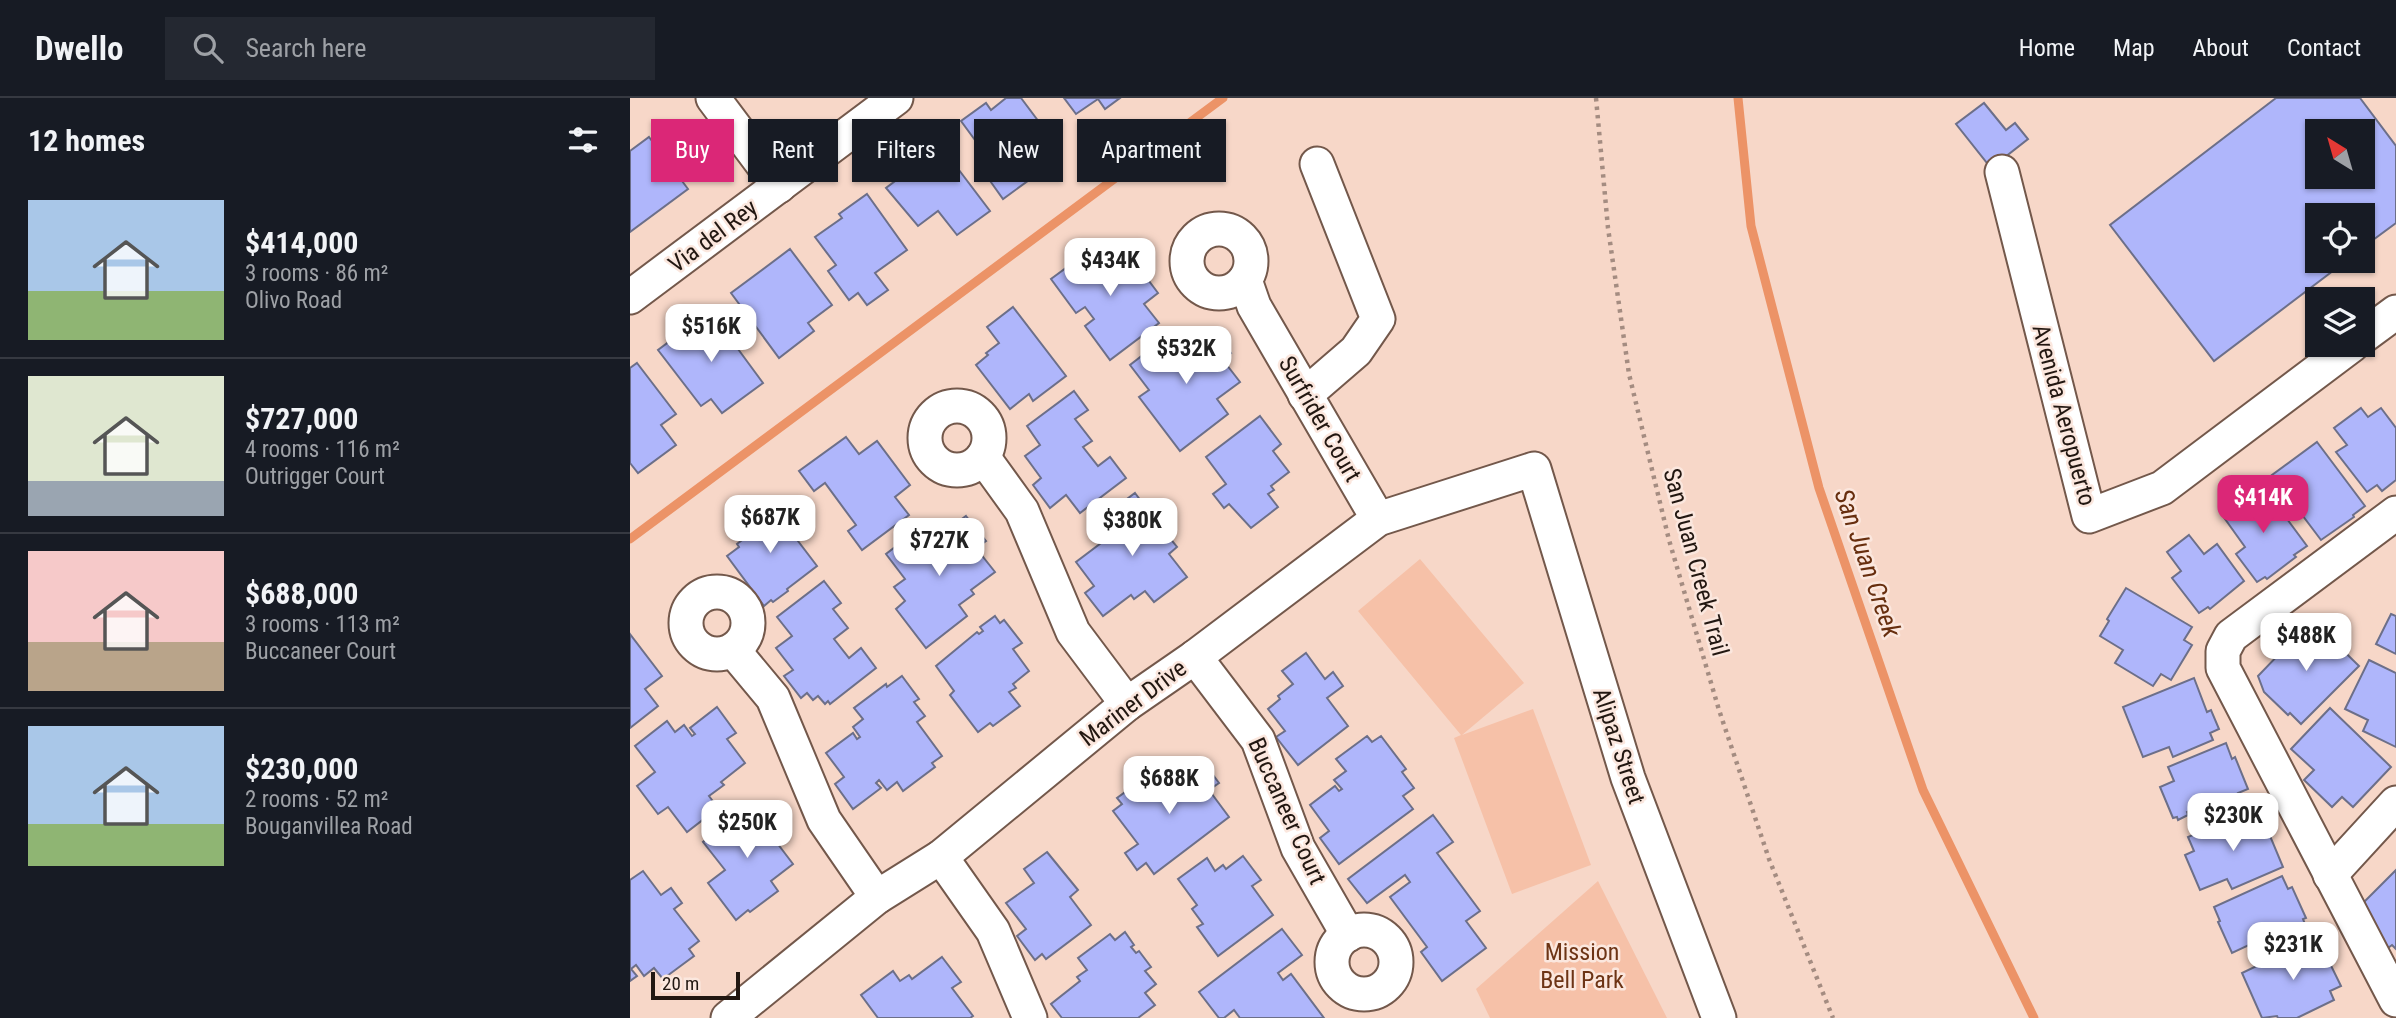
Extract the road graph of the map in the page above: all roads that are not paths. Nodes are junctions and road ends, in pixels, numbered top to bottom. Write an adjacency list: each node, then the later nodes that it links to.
1 (713, 98): 5 (street)
2 (896, 98): 5 (street, Via del Rey)
3 (1317, 164): 11 (street)
4 (2002, 172): 10 (street, Avenida Aeropuerto)
5 (779, 186): 7 (street, Via del Rey)
6 (1245, 280): 11 (street, Surfrider Court)
7 (630, 297)
8 (2396, 312): 9 (street)
9 (2375, 327)
10 (2336, 357)
11 (1305, 395): 15 (street, Surfrider Court)
12 (983, 457): 18 (street)
13 (1534, 469): 15 (street, Mariner Drive); 27 (street, Alipaz Street)
14 (2396, 513): 21 (street)
15 (1378, 519): 17 (street, Mariner Drive)
16 (733, 650): 22 (street)
17 (1195, 657): 18 (street, Mariner Drive); 23 (street, Buccaneer Court)
18 (1127, 704): 20 (street, Mariner Drive)
19 (2396, 803): 21 (street)
20 (942, 857): 22 (street, Mariner Drive); 26 (street)
21 (2330, 875): 24 (street)
22 (877, 897): 25 (street, Mariner Drive)
23 (1348, 935)
24 (2396, 1000)
25 (728, 1018)
26 (1030, 1018)
27 (1718, 1018)

